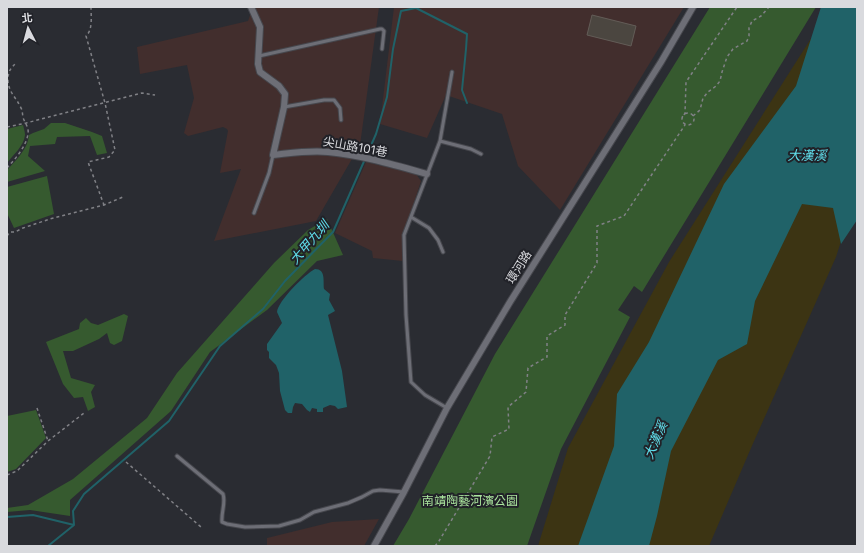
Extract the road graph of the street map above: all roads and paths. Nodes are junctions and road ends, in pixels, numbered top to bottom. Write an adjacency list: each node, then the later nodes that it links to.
1 (91, 7): 11 (path)
2 (251, 7): 7 (street)
3 (693, 7): 31 (street, 環河路)
4 (737, 7): 13 (path)
5 (769, 7): 14 (path)
6 (382, 49): 7 (lane)
7 (259, 56): 12 (street)
8 (17, 62): 16 (path)
9 (452, 72): 19 (lane)
10 (155, 94): 11 (path)
11 (105, 103): 16 (path); 25 (path)
12 (284, 107): 15 (lane); 21 (street)
13 (684, 115): 14 (path); 17 (path)
14 (693, 116): 17 (path)
15 (341, 120)
16 (26, 123): 18 (path); 22 (path)
17 (685, 125): 40 (path)
18 (7, 127)
19 (440, 141): 20 (lane); 23 (lane)
20 (481, 154)
21 (273, 155): 23 (street, 尖山路101巷); 26 (lane)
22 (7, 168)
23 (427, 174): 27 (lane)
24 (123, 197): 25 (path)
25 (104, 205): 28 (path)
26 (254, 213)
27 (411, 217): 29 (lane); 31 (lane)
28 (7, 236)
29 (443, 252)
30 (37, 408): 33 (path)
31 (447, 408): 37 (street, 環河路)
32 (84, 413): 33 (path)
33 (48, 441): 36 (path)
34 (177, 456): 37 (lane)
35 (126, 462): 38 (path)
36 (7, 475)
37 (404, 492): 39 (street, 環河路)
38 (201, 527)
39 (374, 546)
40 (435, 546)

